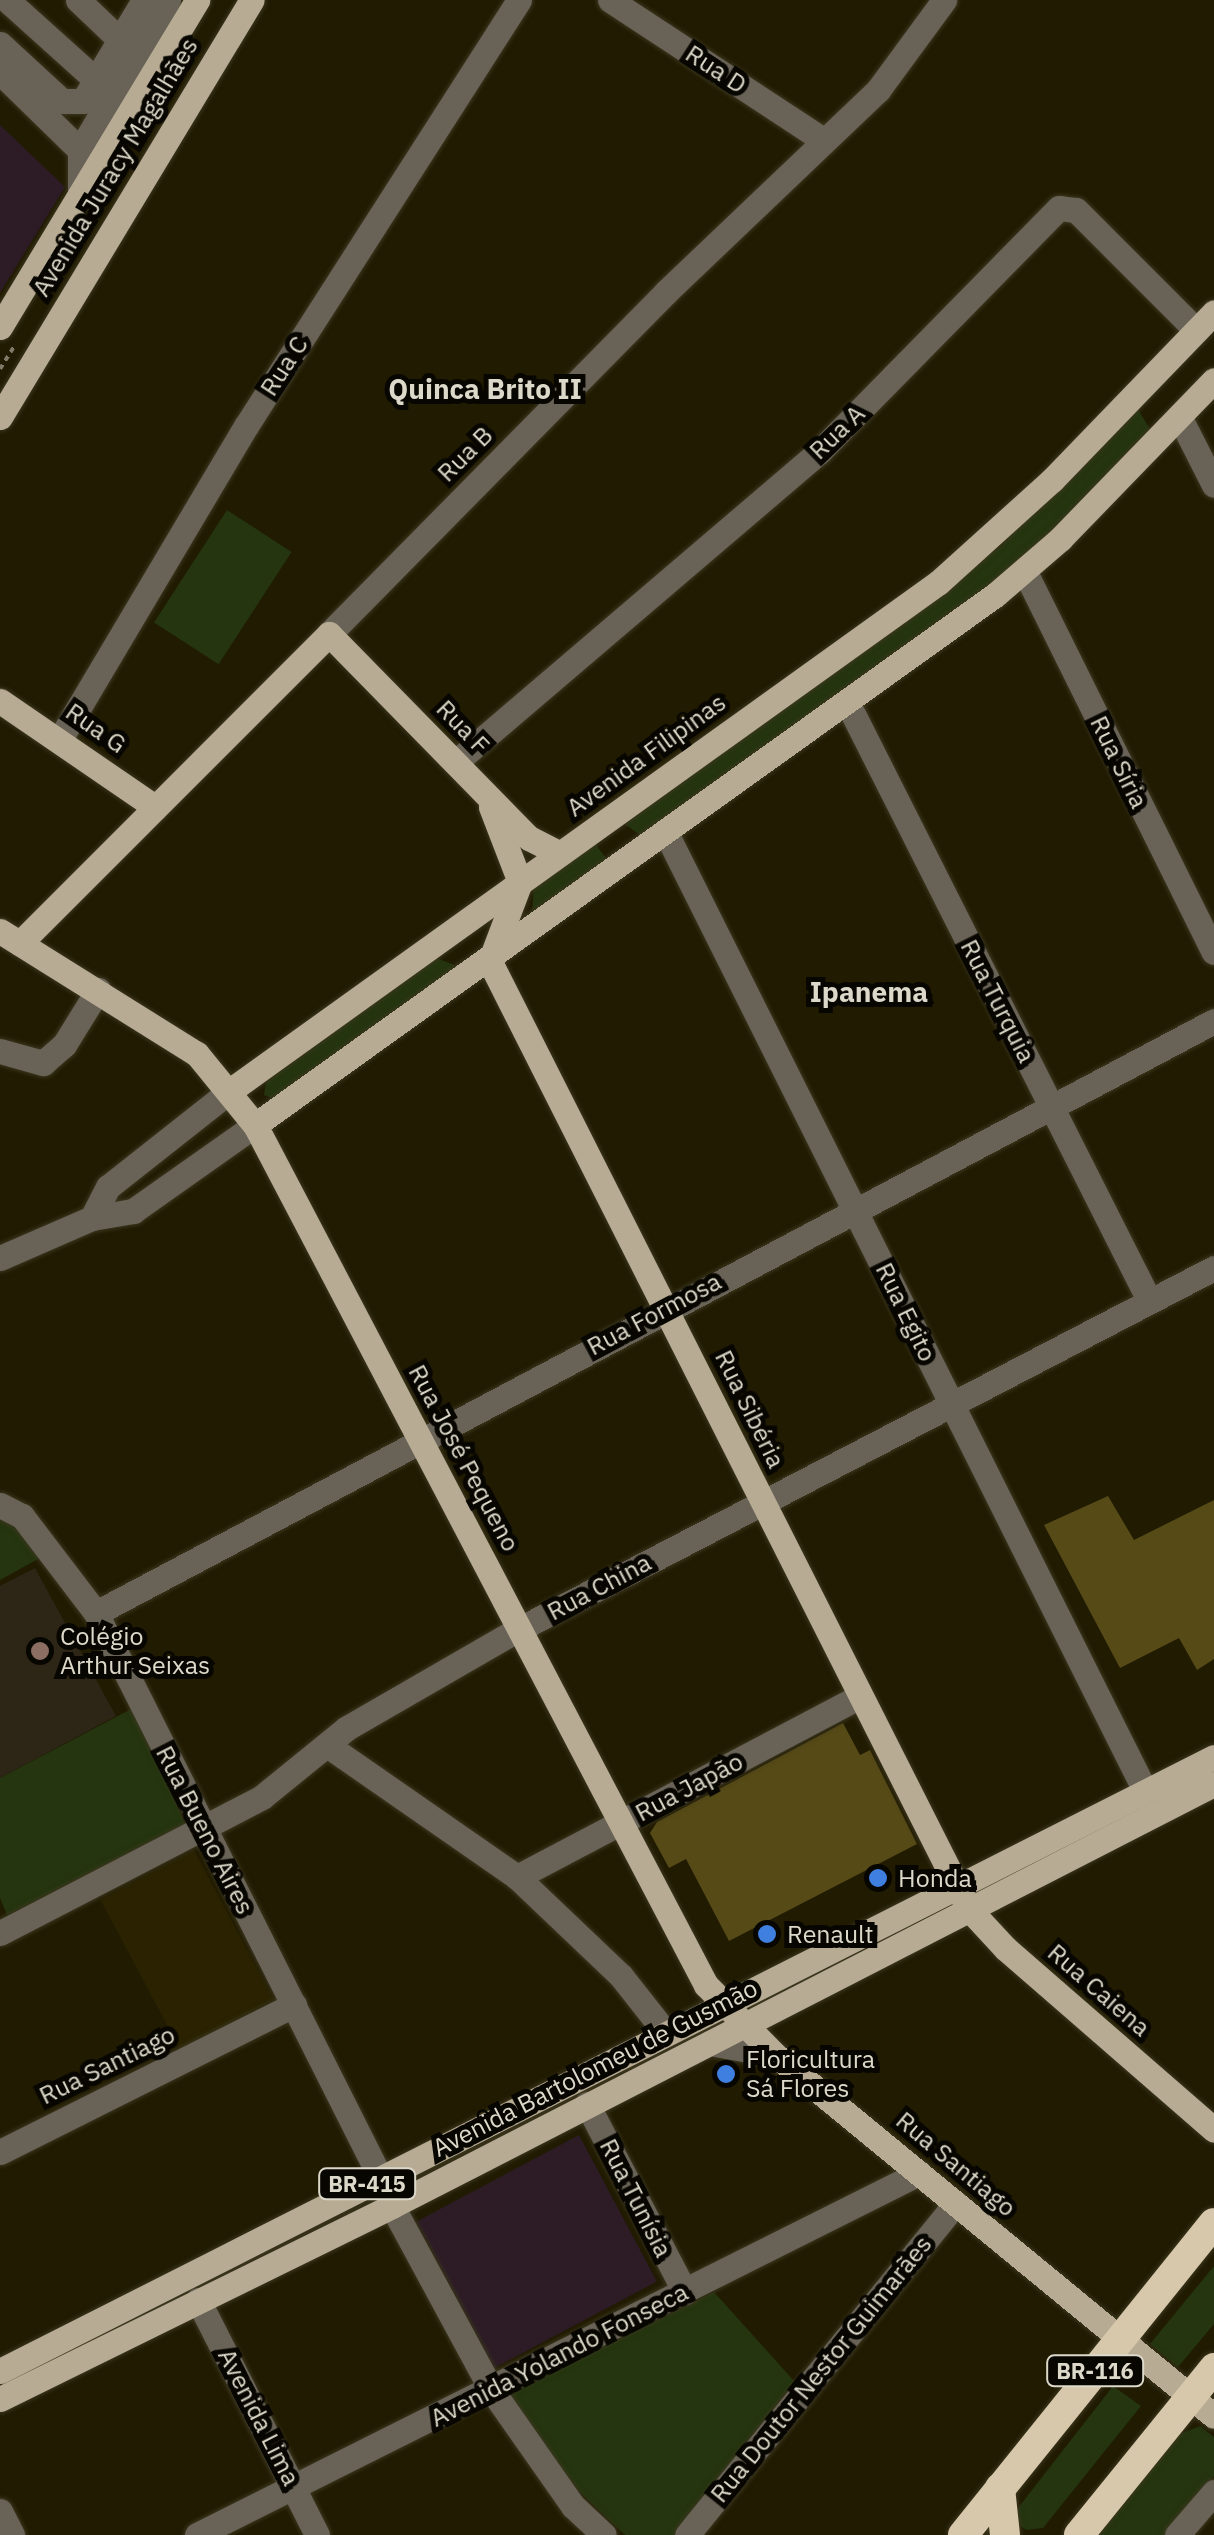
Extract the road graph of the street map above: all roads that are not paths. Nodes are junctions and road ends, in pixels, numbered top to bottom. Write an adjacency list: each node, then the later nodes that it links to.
1 (6, 0): 10 (street); 14 (street)
2 (78, 0): 12 (street)
3 (144, 0): 12 (street)
4 (168, 0): 12 (street)
5 (196, 0): 17 (main road, Avenida Juracy Magalhães)
6 (252, 0): 23 (main road, Avenida Juracy Magalhães)
7 (519, 0): 30 (street, Rua C)
8 (610, 0): 15 (street, Rua D)
9 (944, 0): 15 (street, Rua B)
10 (0, 8)
11 (0, 44): 14 (street)
12 (121, 51): 14 (street); 16 (street)
13 (0, 72): 16 (street)
14 (96, 80)
15 (822, 139): 27 (street, Rua B)
16 (80, 150): 17 (street)
17 (80, 197): 19 (main road, Avenida Juracy Magalhães)
18 (1205, 321): 20 (main road, Avenida Filipinas); 31 (street, Rua A)
19 (0, 327)
20 (1177, 350): 21 (main road); 22 (main road, Avenida Filipinas)
21 (1212, 383): 24 (main road)
22 (1128, 402): 24 (main road); 34 (main road, Avenida Filipinas)
23 (0, 417)
24 (1171, 427): 25 (street); 26 (main road)
25 (1214, 485)
26 (1025, 572): 29 (main road); 43 (street, Rua Síria)
27 (329, 634): 31 (main road, Rua F); 33 (main road, Rua B)
28 (0, 701): 30 (main road, Rua G)
29 (846, 702): 35 (main road); 49 (street, Rua Turquia)
30 (60, 738): 33 (main road, Rua G)
31 (456, 762): 32 (main road, Rua F)
32 (487, 797): 38 (main road, Rua F); 40 (main road)
33 (155, 807): 41 (main road, Rua B)
34 (616, 813): 36 (main road, Avenida Filipinas); 37 (main road)
35 (666, 833): 37 (main road); 51 (street, Rua Egito)
36 (586, 835): 38 (main road, Avenida Filipinas); 39 (main road)
37 (642, 850): 39 (main road)
38 (559, 853): 40 (main road, Avenida Filipinas)
39 (612, 871): 44 (main road)
40 (520, 882): 42 (main road, Avenida Filipinas); 44 (main road)
41 (10, 937): 45 (main road, Rua José Pequeno)
42 (434, 948): 44 (main road); 48 (main road, Avenida Filipinas)
43 (1214, 952)
44 (489, 960): 50 (main road); 56 (main road, Rua Sibéria)
45 (98, 990): 47 (street); 48 (main road, Rua José Pequeno)
46 (1214, 1021): 49 (street, Rua Formosa)
47 (0, 1050)
48 (230, 1090): 50 (main road, Rua José Pequeno); 52 (street, Avenida Filipinas)
49 (1051, 1106): 51 (street, Rua Formosa); 55 (street, Rua Turquia)
50 (254, 1125): 52 (street); 58 (main road, Rua José Pequeno)
51 (855, 1207): 56 (street, Rua Formosa); 57 (street, Rua Egito)
52 (92, 1218): 53 (street)
53 (0, 1258)
54 (1214, 1268): 55 (street, Rua China)
55 (1149, 1300): 57 (street, Rua China)
56 (666, 1308): 58 (street, Rua Formosa); 59 (main road, Rua Sibéria)
57 (949, 1401): 59 (street, Rua China); 67 (street, Rua Egito)
58 (420, 1440): 61 (street, Rua Formosa); 62 (main road, Rua José Pequeno)
59 (762, 1502): 62 (street, Rua China); 63 (main road, Rua Sibéria)
60 (0, 1506): 61 (street, Rua Bueno Aires)
61 (96, 1614): 69 (street, Rua Bueno Aires)
62 (521, 1628): 64 (street, Rua China); 68 (main road, Rua José Pequeno)
63 (860, 1696): 68 (street, Rua Japão); 71 (main road, Rua Sibéria)
64 (326, 1745): 69 (street, Rua China); 70 (street)
65 (1214, 1757): 67 (main road, Avenida Bartolomeu de Gusmão)
66 (1214, 1784): 71 (main road, Avenida Bartolomeu de Gusmão)
67 (1146, 1792): 71 (main road, Avenida Bartolomeu de Gusmão)
68 (624, 1822): 70 (street, Rua Japão); 73 (main road, Rua José Pequeno)
69 (204, 1828): 72 (street, Rua China); 74 (street, Rua Bueno Aires)
70 (517, 1878): 76 (street)
71 (962, 1897): 73 (main road, Avenida Bartolomeu de Gusmão); 75 (main road, Avenida Bartolomeu de Gusmão); 80 (main road, Rua Caiena)
72 (2, 1926)
73 (728, 1999): 75 (main road, Rua Santiago); 76 (main road, Avenida Bartolomeu de Gusmão / BR-415)
74 (294, 2005): 81 (street, Rua Santiago); 83 (street, Rua Bueno Aires)
75 (743, 2024): 77 (main road, Avenida Bartolomeu de Gusmão); 78 (main road, Rua Santiago)
76 (664, 2032): 83 (main road, Avenida Bartolomeu de Gusmão / BR-415)
77 (710, 2043): 78 (street); 79 (main road, Avenida Bartolomeu de Gusmão)
78 (775, 2055): 82 (main road, Rua Santiago)
79 (587, 2104): 85 (main road, Avenida Bartolomeu de Gusmão); 87 (street, Rua Tunísia)
80 (1214, 2130)
81 (0, 2152)
82 (919, 2173): 84 (main road, Rua Santiago); 87 (street, Avenida Yolando Fonseca)
83 (380, 2177): 91 (main road, Avenida Bartolomeu de Gusmão / BR-415)
84 (956, 2202): 89 (main road, Rua Santiago); 103 (street, Rua Doutor Nestor Guimarães)
85 (392, 2206): 88 (main road, Avenida Bartolomeu de Gusmão); 92 (street)
86 (1214, 2226): 89 (highway, BR-116)
87 (684, 2292): 92 (street, Avenida Yolando Fonseca)
88 (198, 2300): 93 (main road, Avenida Bartolomeu de Gusmão); 95 (street, Avenida Lima)
89 (1120, 2340): 94 (main road, Rua Santiago); 96 (highway, BR-116)
90 (1214, 2368): 94 (highway)
91 (0, 2370)
92 (491, 2388): 95 (street, Avenida Yolando Fonseca); 102 (street)
93 (0, 2399)
94 (1202, 2407): 106 (highway)
95 (294, 2486): 100 (street, Avenida Yolando Fonseca); 101 (street, Avenida Lima)
96 (1000, 2488): 104 (highway, BR-116); 105 (highway)
97 (1214, 2492): 107 (street)
98 (0, 2511): 99 (street)
99 (12, 2535)
100 (197, 2535)
101 (317, 2535)
102 (604, 2535)
103 (687, 2535)
104 (963, 2535)
105 (1005, 2535)
106 (1079, 2535)
107 (1178, 2535)

